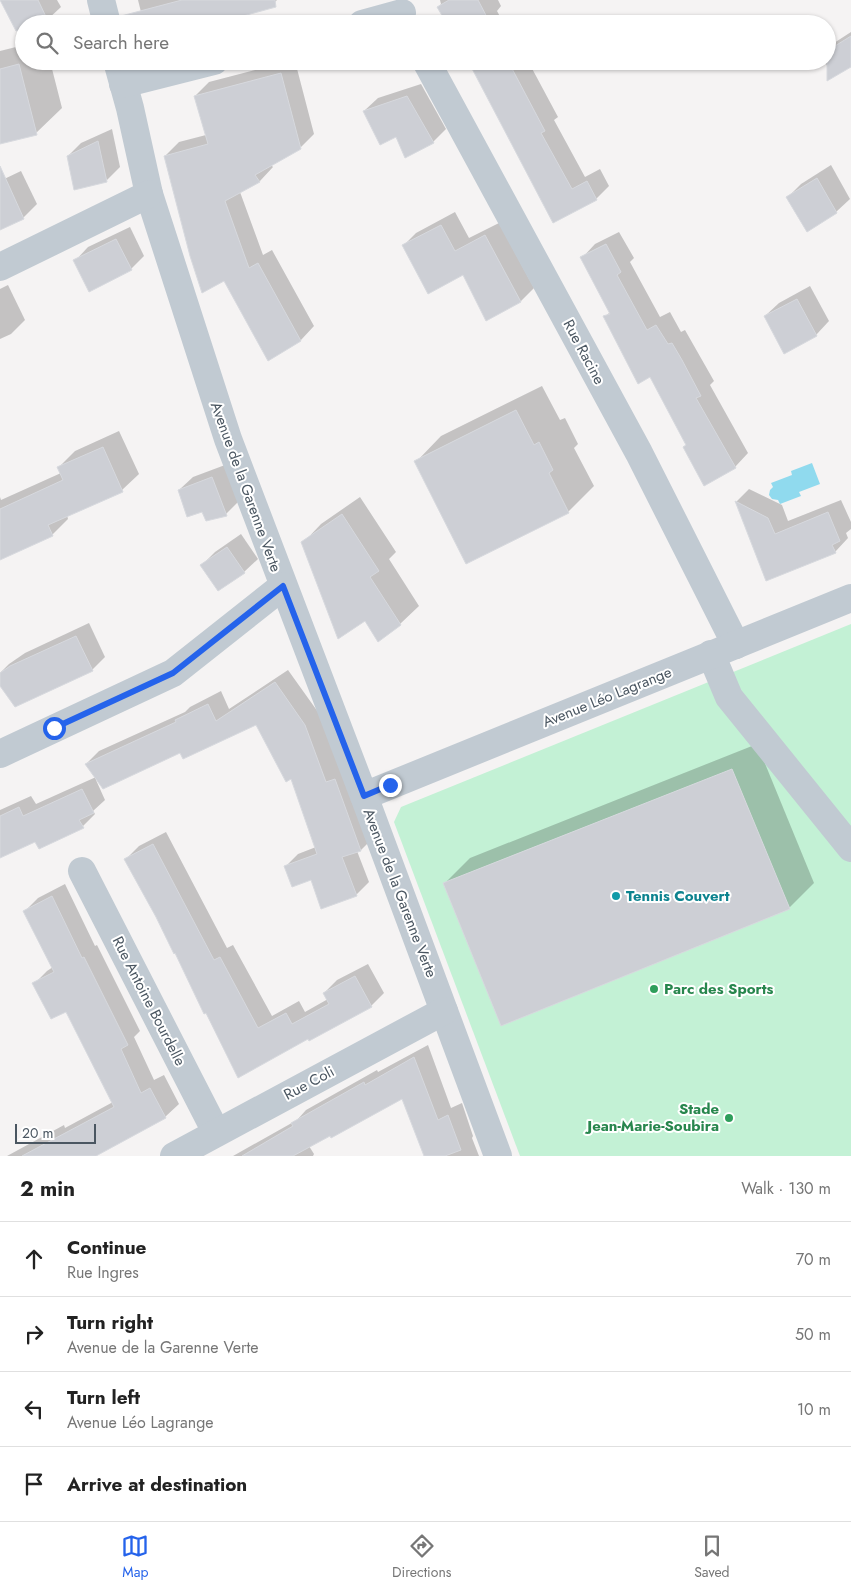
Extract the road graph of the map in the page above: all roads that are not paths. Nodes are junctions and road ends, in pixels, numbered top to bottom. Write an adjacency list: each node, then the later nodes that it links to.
1 (101, 0): 2 (street)
2 (105, 15)
3 (144, 70): 5 (street)
4 (431, 70): 10 (street, Rue Racine)
5 (120, 73): 6 (street, Avenue de la Garenne Verte)
6 (149, 194): 7 (street); 8 (street, Avenue de la Garenne Verte)
7 (0, 267)
8 (283, 586): 11 (street); 12 (street, Avenue de la Garenne Verte)
9 (851, 598): 10 (street, Avenue Léo Lagrange)
10 (724, 649): 12 (street, Avenue Léo Lagrange); 13 (street, Rue Racine)
11 (0, 754)
12 (364, 796): 15 (street, Avenue de la Garenne Verte)
13 (851, 848)
14 (82, 871): 16 (street, Rue Antoine Bourdelle)
15 (444, 1011): 16 (street, Rue Coli); 18 (street, Avenue de la Garenne Verte)
16 (216, 1132): 17 (street, Rue Coli)
17 (174, 1156)
18 (498, 1156)

